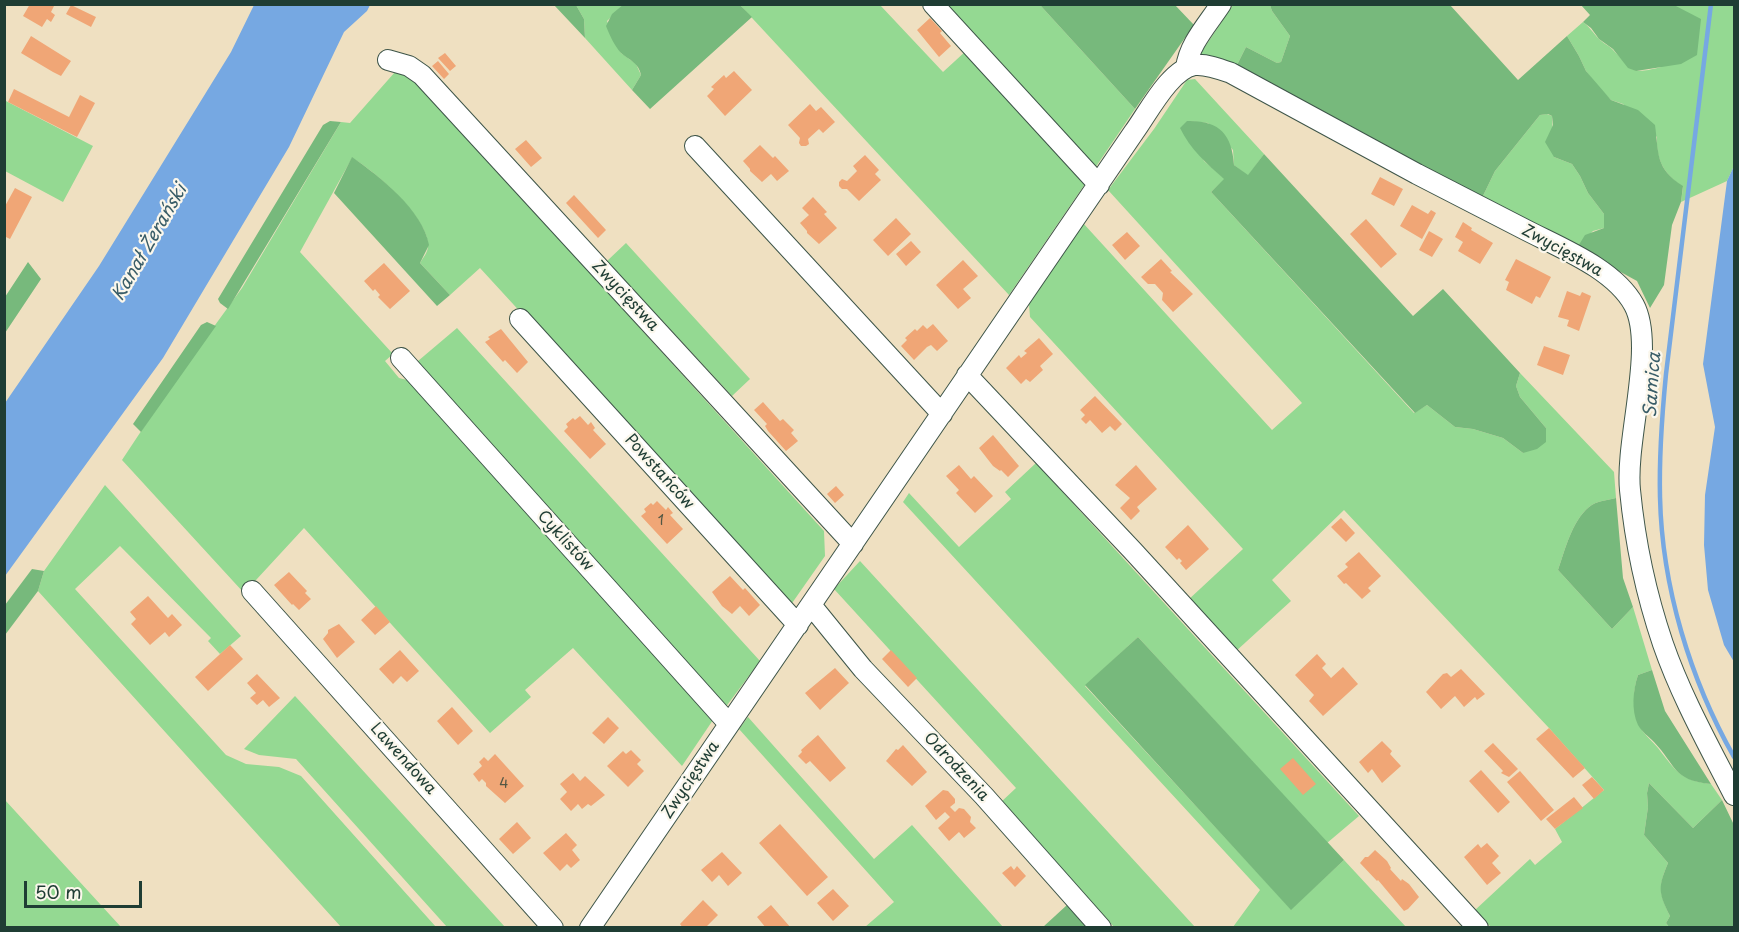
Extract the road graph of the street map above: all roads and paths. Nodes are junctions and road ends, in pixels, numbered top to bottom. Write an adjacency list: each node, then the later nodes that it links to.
1 (933, 4): 6 (street)
2 (1221, 4): 4 (street, Zwycięstwa)
3 (388, 60): 11 (street, Zwycięstwa)
4 (1186, 68): 6 (street, Zwycięstwa); 16 (street, Zwycięstwa)
5 (695, 146): 10 (street)
6 (1100, 184): 9 (street, Zwycięstwa)
7 (520, 319): 14 (street, Powstańców)
8 (401, 358): 15 (street, Cyklistów)
9 (967, 375): 10 (street, Zwycięstwa); 20 (street)
10 (942, 414): 11 (street, Zwycięstwa)
11 (853, 544): 13 (street, Zwycięstwa)
12 (252, 591): 17 (street, Lawendowa)
13 (812, 605): 14 (street, Zwycięstwa); 19 (street, Odrodzenia)
14 (798, 625): 15 (street, Zwycięstwa)
15 (729, 724): 18 (street, Zwycięstwa)
16 (1734, 795)
17 (553, 927)
18 (590, 927)
19 (1101, 927)
20 (1478, 927)

